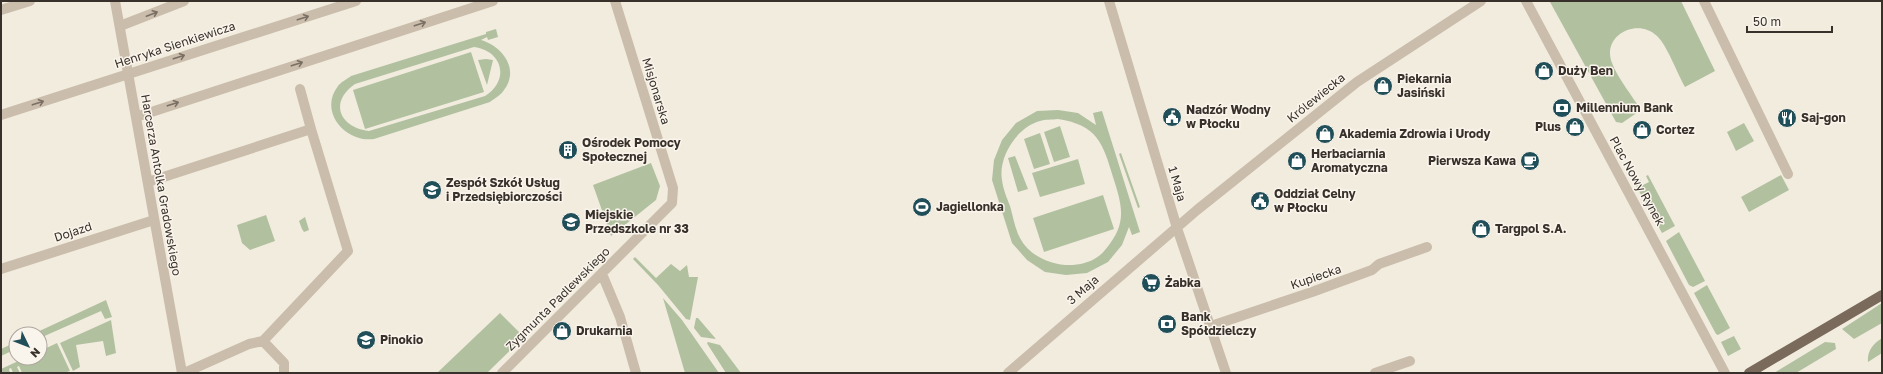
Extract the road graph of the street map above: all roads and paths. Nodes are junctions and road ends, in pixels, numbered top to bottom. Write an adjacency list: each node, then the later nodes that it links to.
1 (30, 1): 11 (street)
2 (115, 1): 12 (street, Harcerza Antolka Gradowskiego)
3 (184, 1): 12 (street, one-way to 3)
4 (356, 1): 13 (street, Henryka Sienkiewicza, one-way to 4)
5 (493, 1): 16 (street, one-way to 5)
6 (615, 1): 20 (street, Misjonarska)
7 (1109, 1): 22 (street, 1 Maja)
8 (1481, 1): 22 (street, Królewiecka)
9 (1526, 1): 37 (street, Plac Nowy Rynek)
10 (1704, 1): 18 (street)
11 (1, 10)
12 (120, 26): 13 (street, Harcerza Antolka Gradowskiego)
13 (129, 74): 15 (street, Henryka Sienkiewicza, one-way to 13); 16 (street, Harcerza Antolka Gradowskiego)
14 (300, 89): 17 (street)
15 (1, 115)
16 (136, 117): 19 (street, Harcerza Antolka Gradowskiego)
17 (311, 129): 19 (street); 28 (street)
18 (1788, 174)
19 (148, 182): 21 (street, Harcerza Antolka Gradowskiego)
20 (673, 188): 25 (street, Zygmunta Padlewskiego)
21 (154, 220): 24 (street, Dojazd); 30 (street, Harcerza Antolka Gradowskiego)
22 (1177, 228): 27 (street, 1 Maja); 34 (street, 3 Maja)
23 (1427, 247): 27 (street, Kupiecka)
24 (1, 269)
25 (602, 274): 32 (street, Zygmunta Padlewskiego); 33 (street)
26 (1882, 295): 38 (main road)
27 (1211, 326): 35 (street, 1 Maja)
28 (263, 341): 30 (street); 31 (street)
29 (1410, 361): 36 (street)
30 (183, 373)
31 (284, 373)
32 (502, 373)
33 (636, 373)
34 (1008, 373)
35 (1226, 373)
36 (1375, 373)
37 (1725, 373)
38 (1749, 373)

